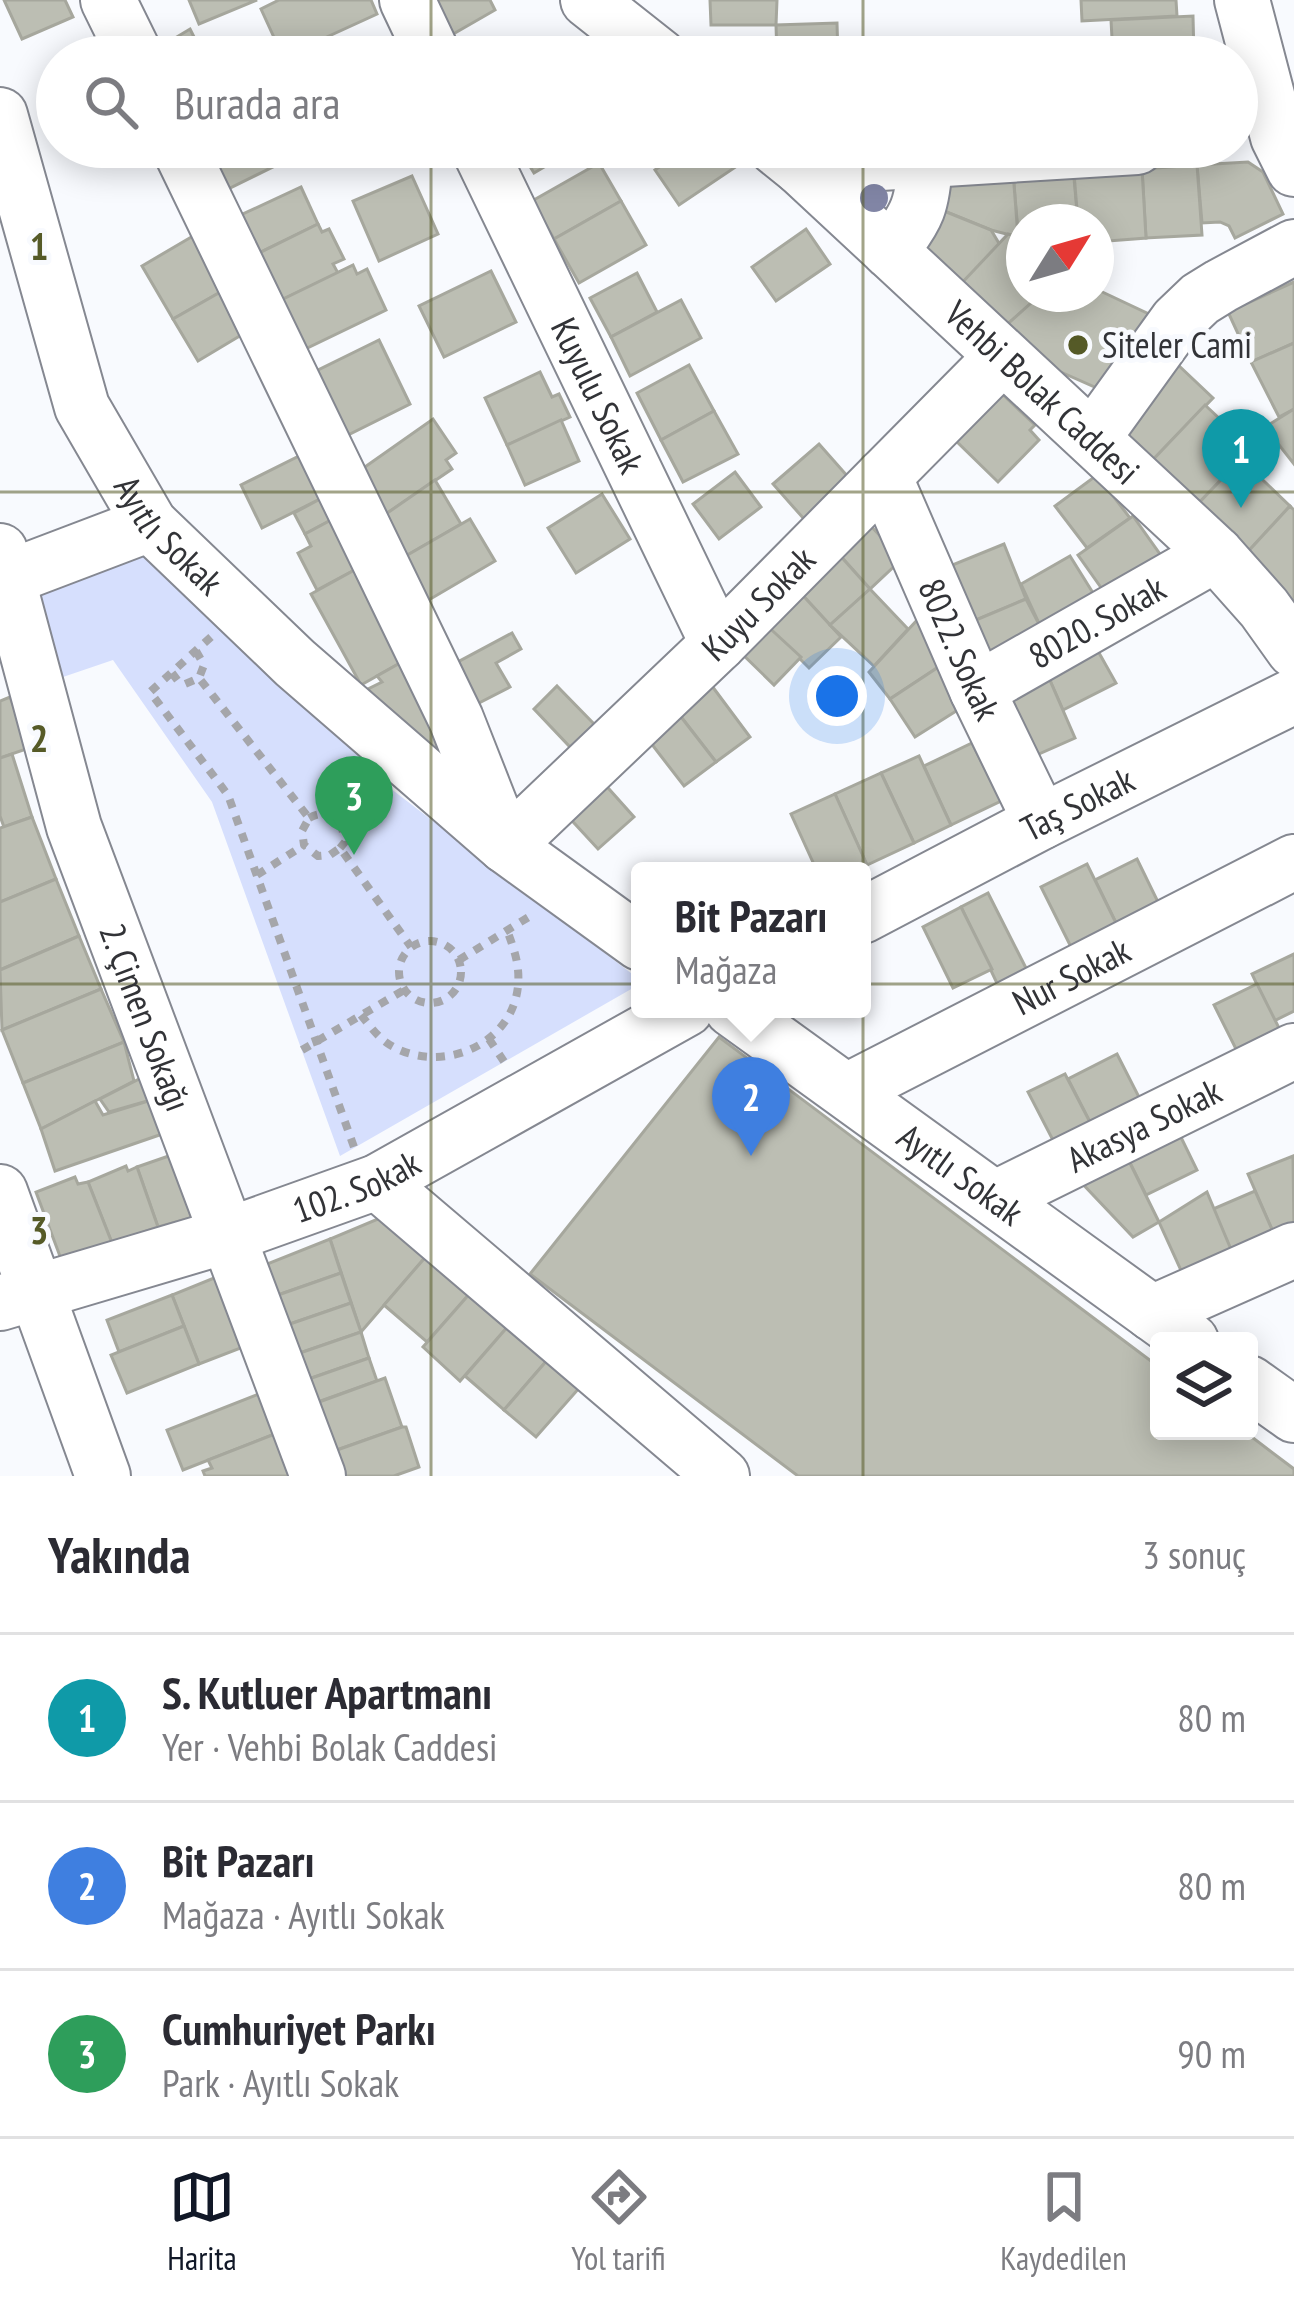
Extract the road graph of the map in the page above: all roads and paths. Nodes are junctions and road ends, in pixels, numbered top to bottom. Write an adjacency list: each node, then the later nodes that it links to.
1 (108, 0): 5 (street)
2 (407, 0): 6 (street)
3 (588, 0): 7 (street)
4 (1242, 0): 8 (street)
5 (126, 36)
6 (424, 36)
7 (633, 36)
8 (1250, 36)
9 (1258, 68): 11 (street)
10 (0, 115): 21 (street, Ayıtlı Sokak)
11 (1276, 145)
12 (189, 168): 37 (street)
13 (488, 168): 25 (street, Kuyulu Sokak)
14 (799, 168): 17 (street, Vehbi Bolak Caddesi)
15 (925, 168): 17 (street)
16 (1294, 247): 19 (street)
17 (890, 250): 18 (street, Vehbi Bolak Caddesi)
18 (1003, 357): 20 (street, Kuyu Sokak); 22 (street, Vehbi Bolak Caddesi)
19 (1100, 429)
20 (884, 476): 25 (street, Kuyu Sokak); 30 (street, 8022. Sokak)
21 (150, 524): 23 (street); 24 (street, Ayıtlı Sokak)
22 (1216, 554): 26 (street, Vehbi Bolak Caddesi); 30 (street, 8020. Sokak)
23 (2, 570): 60 (street, 2. Çimen Sokağı)
24 (241, 610): 27 (path); 32 (street, Ayıtlı Sokak)
25 (718, 644): 37 (street, Kuyu Sokak)
26 (1294, 650)
27 (196, 651): 28 (path); 29 (path)
28 (172, 673): 29 (path); 40 (path)
29 (199, 678): 33 (path)
30 (976, 690): 34 (street, 8022. Sokak)
31 (1294, 695): 34 (street, Taş Sokak)
32 (421, 772): 35 (path); 37 (street, Ayıtlı Sokak)
33 (309, 818): 35 (path); 36 (path)
34 (1041, 822): 42 (street, Taş Sokak)
35 (341, 823): 38 (path)
36 (304, 844): 38 (path); 40 (path)
37 (506, 846): 41 (street, Ayıtlı Sokak)
38 (340, 848): 45 (path)
39 (1294, 862): 56 (street, Nur Sokak)
40 (257, 875): 52 (path)
41 (568, 890): 43 (path); 44 (street, Ayıtlı Sokak)
42 (871, 911)
43 (507, 930): 46 (path); 51 (path)
44 (631, 936)
45 (411, 947): 46 (path); 47 (path)
46 (459, 960): 47 (path)
47 (404, 990): 48 (path)
48 (361, 1016): 51 (path); 52 (path)
49 (668, 1018): 57 (street, 102. Sokak)
50 (745, 1018): 56 (street, Ayıtlı Sokak)
51 (489, 1039): 55 (path)
52 (315, 1042): 53 (path); 57 (path)
53 (302, 1050)
54 (1294, 1052): 59 (street, Akasya Sokak)
55 (510, 1071)
56 (847, 1091): 59 (street, Ayıtlı Sokak)
57 (368, 1171): 60 (street, 102. Sokak); 68 (street)
58 (0, 1192): 62 (street)
59 (996, 1198): 63 (street, Ayıtlı Sokak)
60 (229, 1235): 62 (street, 102. Sokak); 67 (street, 2. Çimen Sokağı)
61 (1294, 1250): 63 (street)
62 (18, 1298): 66 (street)
63 (1172, 1327)
64 (1258, 1389): 65 (street)
65 (1294, 1415)
66 (103, 1476)
67 (318, 1476)
68 (722, 1476)

